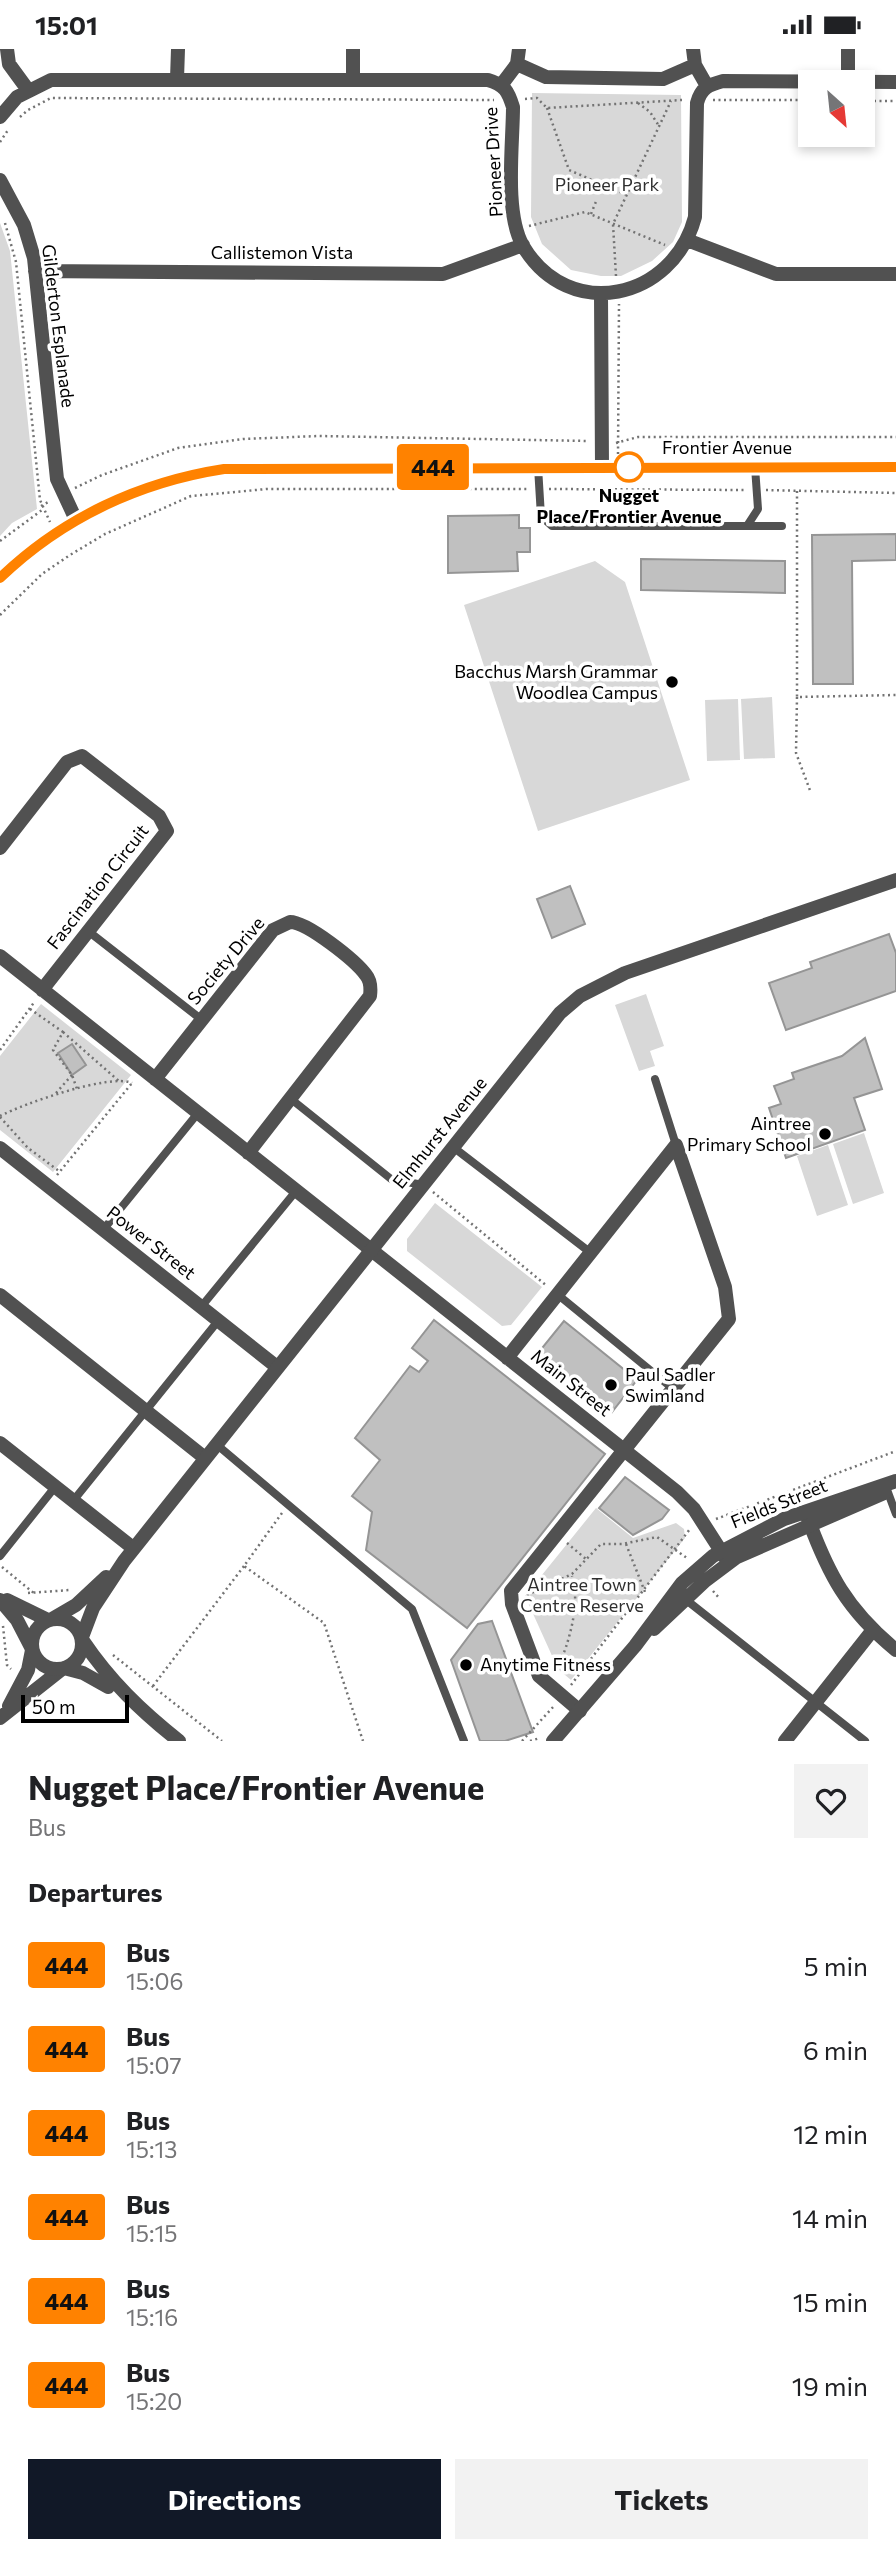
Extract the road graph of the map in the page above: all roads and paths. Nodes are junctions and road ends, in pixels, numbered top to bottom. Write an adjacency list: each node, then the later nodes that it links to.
1 (178, 49): 9 (street)
2 (354, 49): 10 (street)
3 (692, 49): 7 (street)
4 (848, 49): 8 (street)
5 (518, 56): 7 (street); 14 (street)
6 (6, 60): 16 (street)
7 (695, 65): 15 (street)
8 (848, 70)
9 (177, 79): 10 (street, Pioneer Drive); 16 (street, Pioneer Drive)
10 (353, 79): 14 (street, Pioneer Drive)
11 (798, 82): 15 (street)
12 (875, 82): 13 (street)
13 (896, 82)
14 (502, 84): 17 (street, Pioneer Drive)
15 (707, 86): 18 (street)
16 (28, 90): 24 (street, Pioneer Drive)
17 (511, 100): 23 (path); 26 (path); 32 (street, Pioneer Drive)
18 (698, 100): 19 (path); 22 (path); 34 (street)
19 (798, 100)
20 (875, 101): 21 (path)
21 (896, 101)
22 (638, 103): 23 (path); 25 (path)
23 (547, 108): 28 (path)
24 (0, 117)
25 (659, 127)
26 (0, 142)
27 (0, 180): 35 (street, Gilderton Esplanade)
28 (627, 195)
29 (597, 199): 31 (path)
30 (0, 213): 49 (path)
31 (590, 214): 32 (path); 34 (path)
32 (518, 229): 33 (street, Pioneer Drive)
33 (523, 245): 35 (street, Callistemon Vista); 37 (street, Pioneer Drive)
34 (684, 246): 36 (street); 37 (street)
35 (35, 271): 48 (street, Gilderton Esplanade)
36 (896, 274)
37 (601, 295): 39 (street)
38 (896, 437): 39 (path)
39 (601, 442): 41 (street); 48 (path)
40 (538, 467): 41 (street, Frontier Avenue); 44 (lane); 50 (street, Frontier Avenue)
41 (601, 467): 42 (street, Frontier Avenue)
42 (755, 467): 43 (street, Frontier Avenue); 45 (lane)
43 (896, 467)
44 (539, 489): 45 (path); 51 (lane); 56 (path)
45 (756, 490): 46 (path); 51 (lane)
46 (797, 491): 47 (path); 58 (path)
47 (896, 493)
48 (62, 495): 49 (path); 50 (street, Gilderton Esplanade)
49 (41, 508): 53 (path); 54 (path)
50 (76, 520): 53 (street, Frontier Avenue)
51 (747, 526): 52 (lane)
52 (782, 526)
53 (56, 532): 55 (street, Frontier Avenue)
54 (0, 541)
55 (0, 578)
56 (0, 615)
57 (896, 695): 58 (path)
58 (797, 697): 59 (path)
59 (811, 793)
60 (0, 848): 62 (street, Fascination Circuit)
61 (896, 880): 81 (street, Elmhurst Avenue)
62 (88, 930): 64 (street, Fascination Circuit); 68 (lane)
63 (1, 960): 64 (street, Main Street)
64 (42, 990): 65 (path); 72 (street, Main Street)
65 (30, 1009): 67 (path); 70 (path)
66 (48, 1009): 67 (path)
67 (41, 1017): 69 (path)
68 (202, 1020): 72 (street, Society Drive); 77 (street, Society Drive)
69 (63, 1032): 71 (path); 74 (path)
70 (0, 1049)
71 (72, 1075): 75 (path); 76 (path)
72 (155, 1079): 78 (street, Main Street)
73 (655, 1079): 80 (lane)
74 (121, 1082): 75 (path); 84 (path)
75 (77, 1089): 76 (path)
76 (56, 1093): 79 (path)
77 (291, 1099): 83 (street, Society Drive); 85 (lane)
78 (198, 1113): 83 (street, Main Street); 88 (lane)
79 (0, 1117): 84 (path)
80 (676, 1146): 90 (street); 97 (street)
81 (453, 1147): 85 (street, Elmhurst Avenue); 90 (lane)
82 (0, 1149): 86 (street, Power Street)
83 (248, 1153): 87 (street, Main Street)
84 (60, 1171): 86 (path)
85 (423, 1185): 89 (street, Elmhurst Avenue); 92 (path)
86 (48, 1186): 88 (street, Power Street)
87 (296, 1191): 89 (street, Main Street); 93 (lane)
88 (103, 1230): 93 (street, Power Street)
89 (370, 1250): 95 (street, Main Street); 96 (street, Elmhurst Avenue)
90 (591, 1252): 92 (street)
91 (0, 1294): 98 (street)
92 (558, 1294): 95 (street); 97 (lane)
93 (201, 1307): 94 (street, Power Street)
94 (218, 1321): 96 (street, Power Street); 98 (lane)
95 (508, 1358): 101 (street, Main Street)
96 (277, 1367): 100 (street, Elmhurst Avenue)
97 (672, 1388): 101 (street)
98 (145, 1411): 103 (street); 106 (lane)
99 (0, 1443): 105 (street)
100 (216, 1444): 103 (street, Elmhurst Avenue); 107 (lane)
101 (624, 1449): 110 (street, Main Street); 138 (street)
102 (896, 1451): 110 (path)
103 (205, 1458): 113 (street, Elmhurst Avenue)
104 (891, 1486): 108 (lane); 109 (street, Fields Street)
105 (55, 1487): 106 (street); 114 (lane)
106 (73, 1501): 113 (street)
107 (289, 1504): 118 (path); 146 (lane)
108 (896, 1514)
109 (807, 1518): 115 (street, Fields Street); 128 (street)
110 (704, 1523): 112 (path); 115 (street, Main Street)
111 (626, 1544): 112 (path); 119 (path); 121 (path)
112 (675, 1547): 121 (path)
113 (133, 1548): 116 (street, Elmhurst Avenue)
114 (0, 1556)
115 (725, 1556): 126 (street, Fields Street); 130 (street, Fields Street)
116 (124, 1561): 127 (street, Elmhurst Avenue); 129 (street, Elmhurst Avenue)
117 (0, 1565): 123 (path)
118 (244, 1566): 137 (path); 145 (path)
119 (572, 1574): 124 (path); 134 (path)
120 (76, 1590): 123 (path)
121 (645, 1592): 138 (path)
122 (23, 1593): 123 (path)
123 (35, 1594)
124 (525, 1594)
125 (0, 1598): 127 (street); 131 (street)
126 (685, 1599): 130 (street, Fields Street); 139 (lane)
127 (50, 1620): 129 (street); 131 (street)
128 (872, 1631): 133 (street); 139 (street)
129 (82, 1639): 135 (street); 140 (street)
130 (635, 1646): 141 (street, Fields Street)
131 (32, 1649): 135 (street); 142 (street)
132 (105, 1649): 137 (path)
133 (896, 1650)
134 (551, 1668)
135 (63, 1669): 140 (street); 142 (street)
136 (565, 1681): 138 (path)
137 (152, 1686): 144 (path)
138 (566, 1691): 141 (street); 147 (path)
139 (816, 1702): 149 (street); 150 (lane)
140 (133, 1705): 143 (street)
141 (580, 1711): 148 (street, Fields Street)
142 (3, 1715)
143 (179, 1741)
144 (222, 1741)
145 (363, 1741)
146 (464, 1741)
147 (523, 1741)
148 (553, 1741)
149 (785, 1741)
150 (865, 1741)

